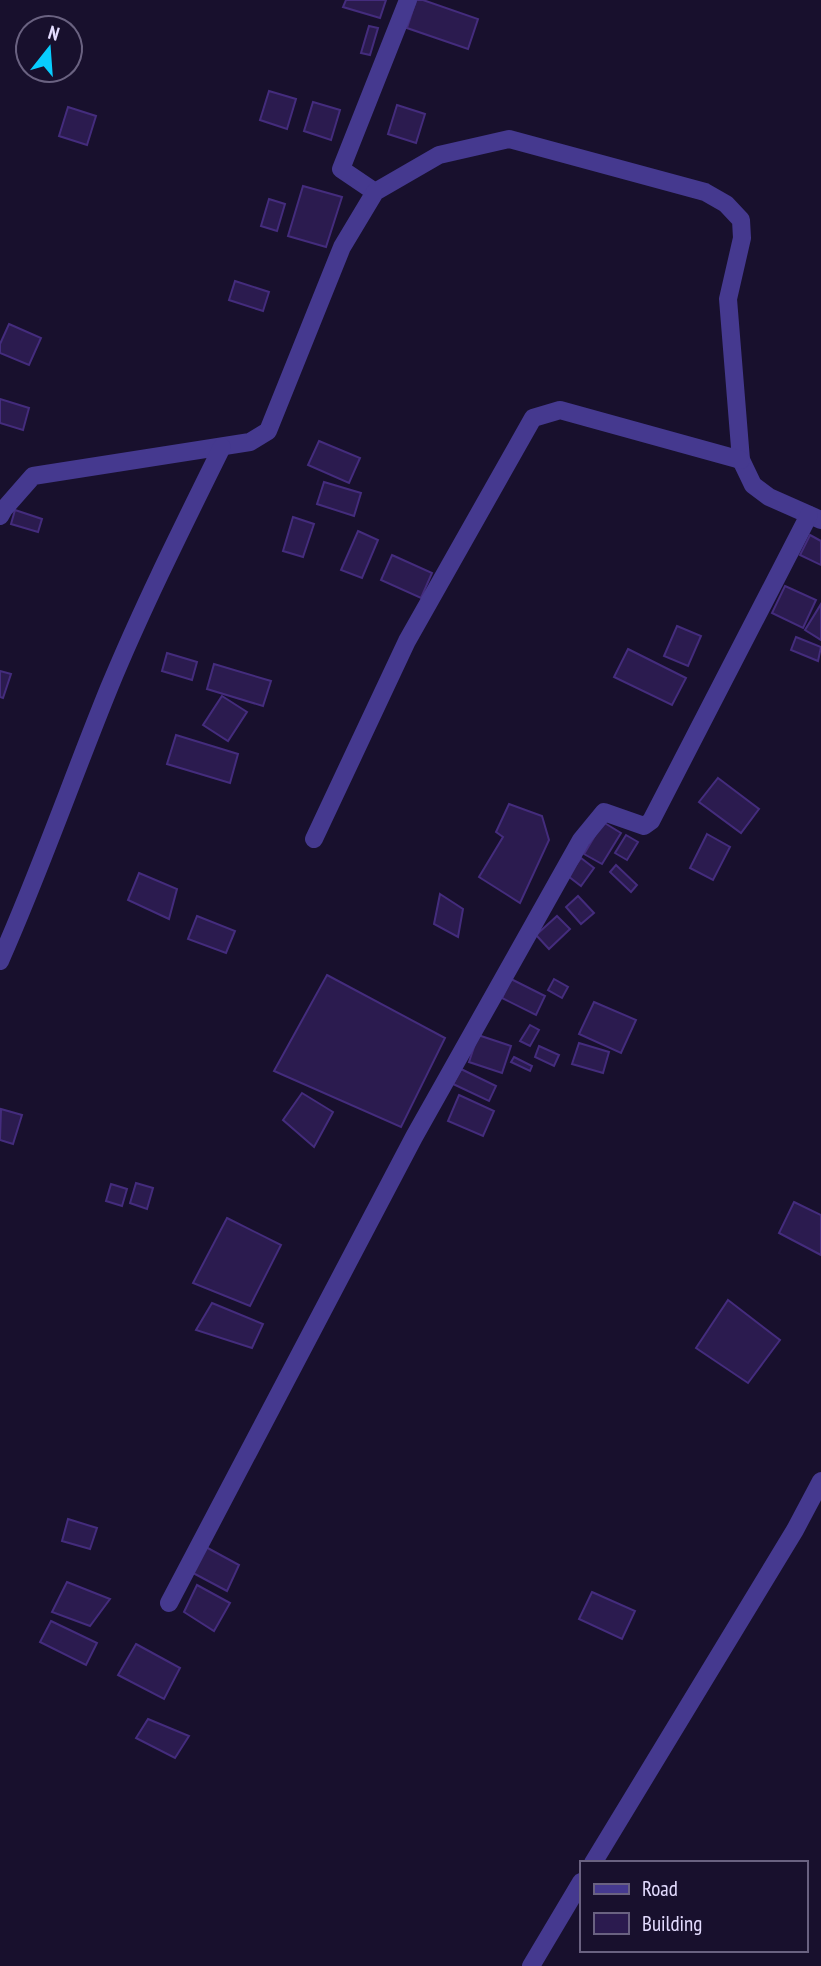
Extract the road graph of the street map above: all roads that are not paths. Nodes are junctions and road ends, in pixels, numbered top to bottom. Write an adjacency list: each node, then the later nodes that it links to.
1 (408, 0): 2 (street)
2 (375, 192): 3 (street); 4 (street)
3 (222, 447): 5 (street); 8 (street)
4 (741, 460): 6 (street); 7 (street)
5 (0, 516)
6 (815, 517): 10 (street)
7 (314, 839)
8 (0, 961)
9 (821, 1481): 11 (street)
10 (169, 1602)
11 (594, 1861)
12 (580, 1884): 13 (street)
13 (530, 1966)

